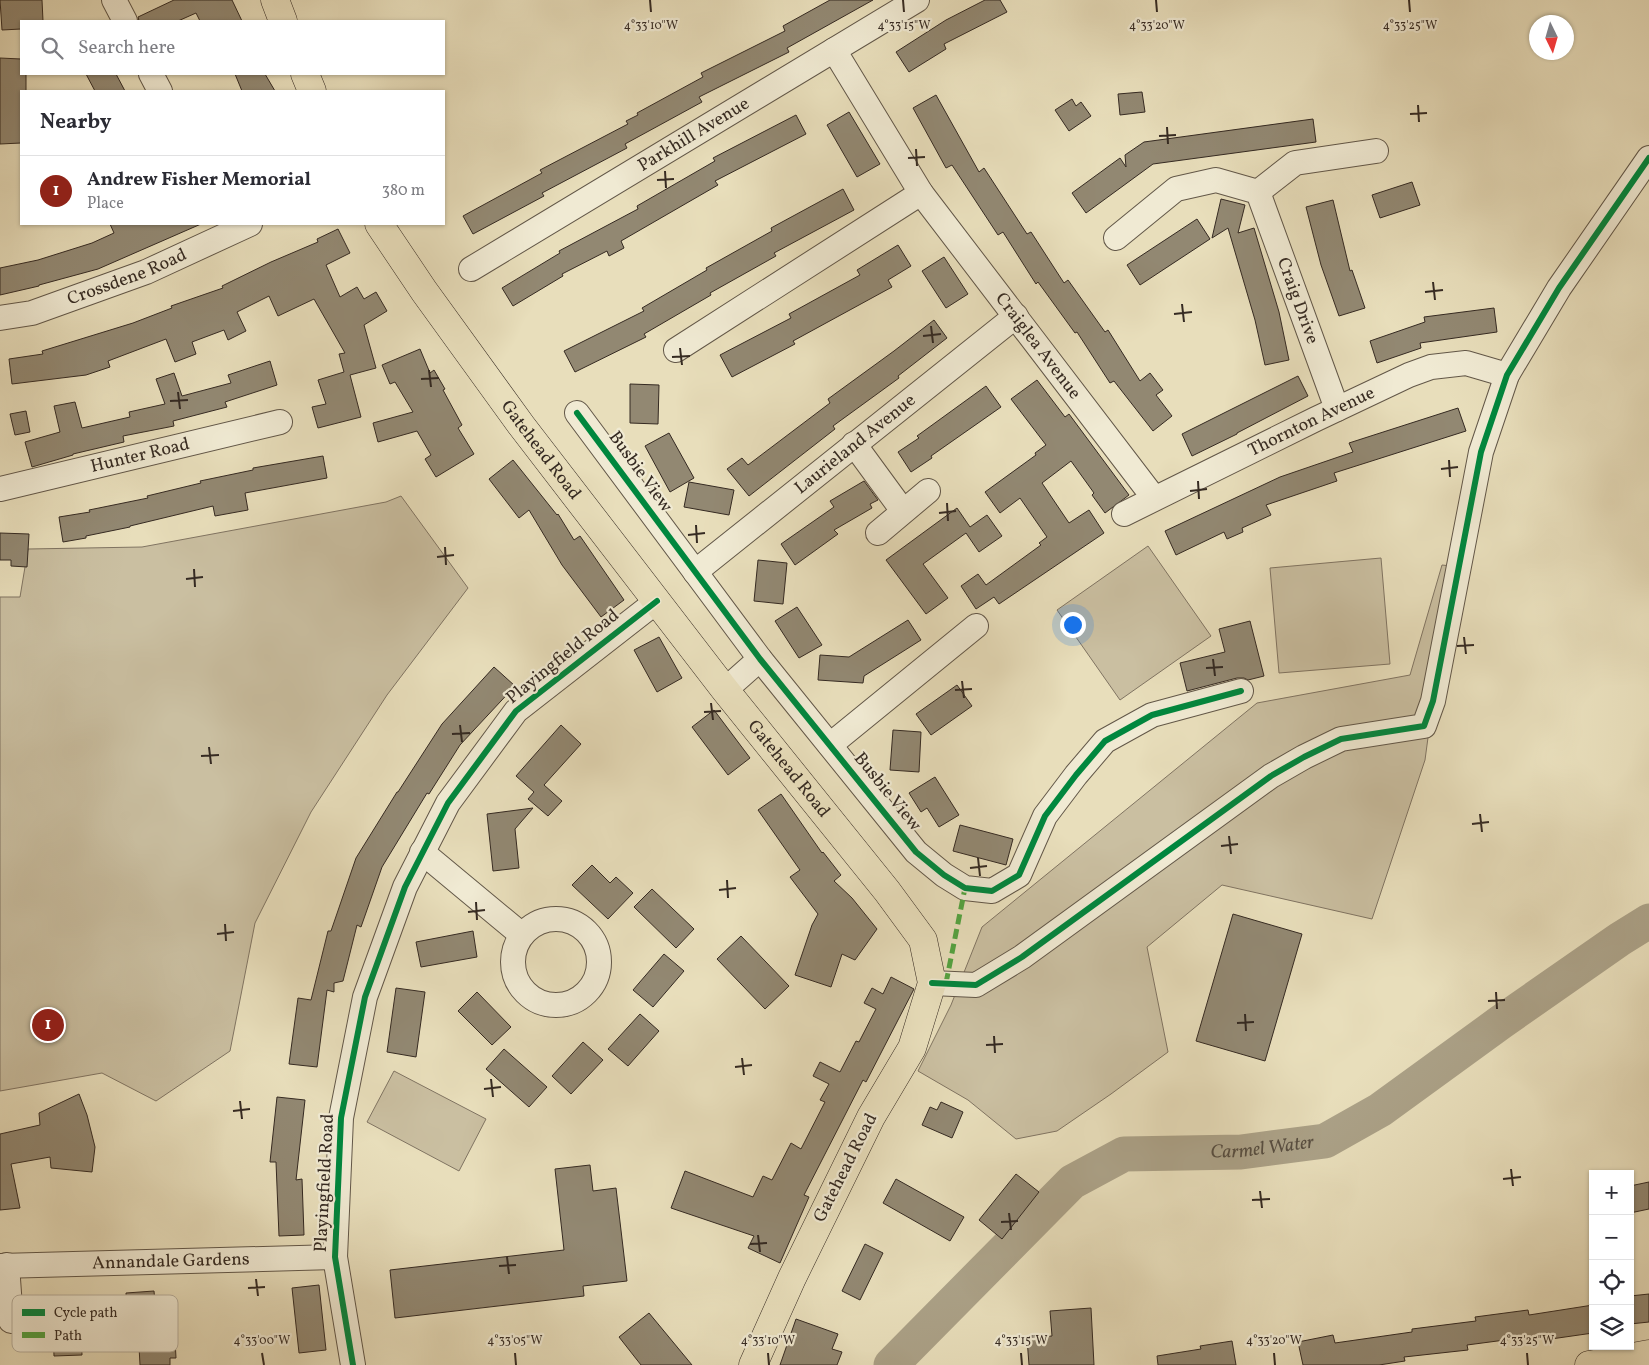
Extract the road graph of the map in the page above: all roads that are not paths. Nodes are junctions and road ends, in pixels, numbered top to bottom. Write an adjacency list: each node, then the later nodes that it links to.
1 (114, 0): 4 (street)
2 (275, 0): 5 (main road)
3 (917, 0): 6 (street, Parkhill Avenue)
4 (124, 20)
5 (283, 20)
6 (834, 50): 14 (street, Craiglea Avenue); 18 (street, Parkhill Avenue)
7 (152, 75): 9 (street)
8 (305, 75): 10 (main road)
9 (159, 90)
10 (312, 90)
11 (1376, 151): 13 (street)
12 (1649, 158): 22 (street)
13 (1258, 192): 17 (street); 23 (street, Craig Drive)
14 (921, 193): 19 (street, Craiglea Avenue); 21 (street)
15 (380, 225): 34 (main road, Gatehead Road)
16 (237, 227): 20 (street, Crossdene Road)
17 (1116, 238)
18 (471, 269)
19 (1016, 316): 26 (street, Laurieland Avenue); 29 (street, Craiglea Avenue)
20 (0, 318)
21 (676, 350)
22 (1507, 375): 23 (street, Thornton Avenue); 42 (street)
23 (1337, 409): 29 (street, Thornton Avenue)
24 (577, 412): 33 (street, Busbie View)
25 (280, 422): 27 (street, Hunter Road)
26 (854, 444): 30 (street); 33 (street, Laurieland Avenue)
27 (0, 489)
28 (928, 492): 30 (street)
29 (1154, 498): 31 (street, Thornton Avenue)
30 (902, 512): 32 (street)
31 (1124, 514)
32 (878, 533)
33 (695, 572): 36 (street, Busbie View)
34 (657, 601): 37 (main road, Gatehead Road); 40 (street, Playingfield Road)
35 (976, 626): 39 (street)
36 (760, 659): 37 (street); 39 (street, Busbie View)
37 (725, 690): 42 (main road, Gatehead Road)
38 (1241, 691): 39 (street, Busbie View)
39 (830, 745)
40 (422, 852): 41 (street); 43 (street, Playingfield Road)
41 (522, 935)
42 (932, 983): 48 (main road, Gatehead Road)
43 (335, 1257): 44 (street, Annandale Gardens); 47 (street, Playingfield Road)
44 (3, 1266): 45 (street, Annandale Gardens)
45 (11, 1321)
46 (1649, 1354): 49 (main road)
47 (353, 1365)
48 (753, 1365)
49 (1590, 1365)

